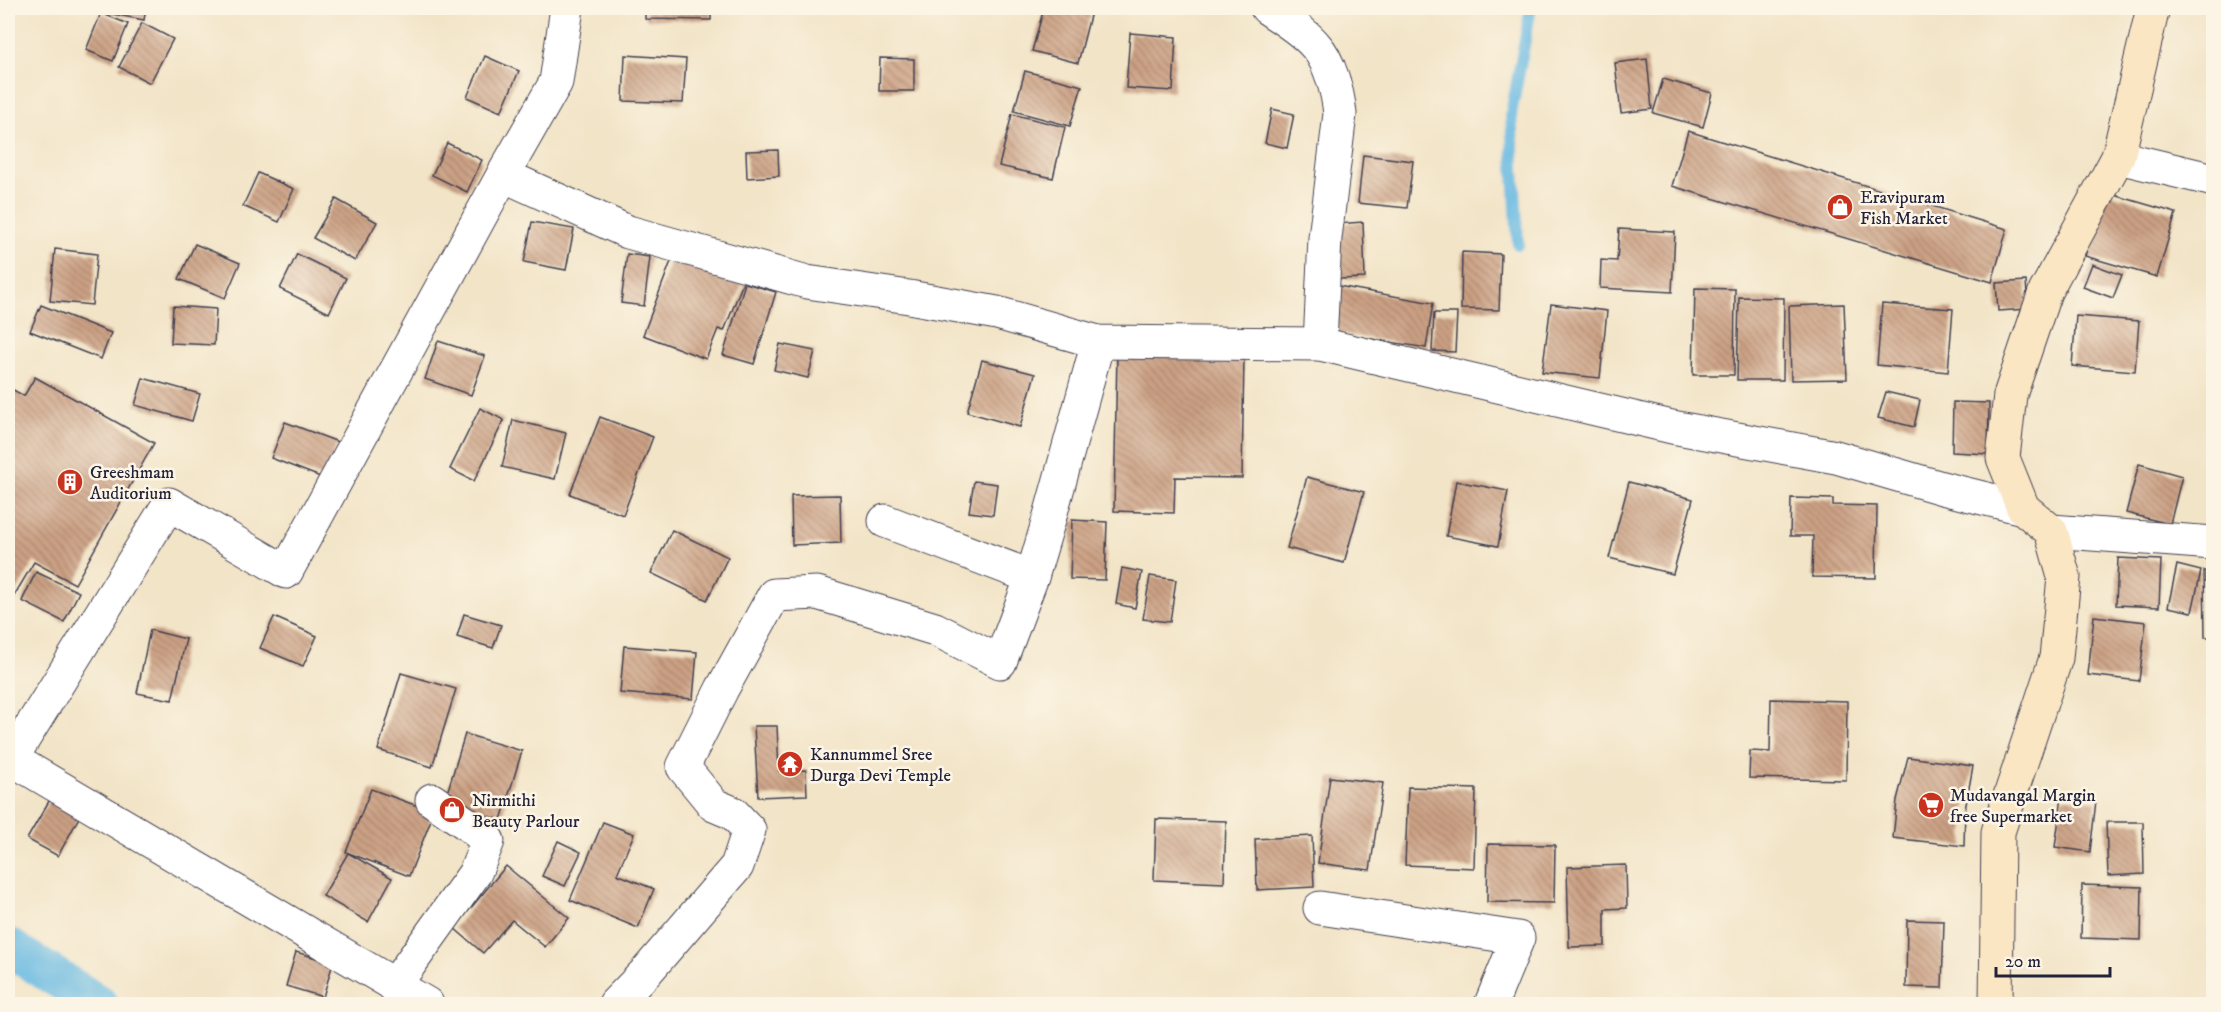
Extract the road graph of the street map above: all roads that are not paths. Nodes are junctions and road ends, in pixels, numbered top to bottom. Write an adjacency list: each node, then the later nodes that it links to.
1 (567, 8): 5 (street)
2 (1267, 8): 8 (street)
3 (2153, 8): 4 (main road)
4 (2118, 157): 6 (street); 9 (main road)
5 (503, 175): 7 (street); 14 (street)
6 (2214, 180)
7 (1098, 342): 8 (street); 13 (street)
8 (1320, 344): 9 (street)
9 (2023, 508): 11 (main road)
10 (885, 521): 13 (street)
11 (2051, 531): 12 (street); 21 (main road)
12 (2214, 543)
13 (1032, 577): 19 (street)
14 (9, 758): 17 (street)
15 (432, 800): 17 (street)
16 (1320, 908): 20 (street)
17 (394, 986): 18 (street)
18 (427, 1005)
19 (615, 1005)
20 (1491, 1005)
21 (1996, 1005)

